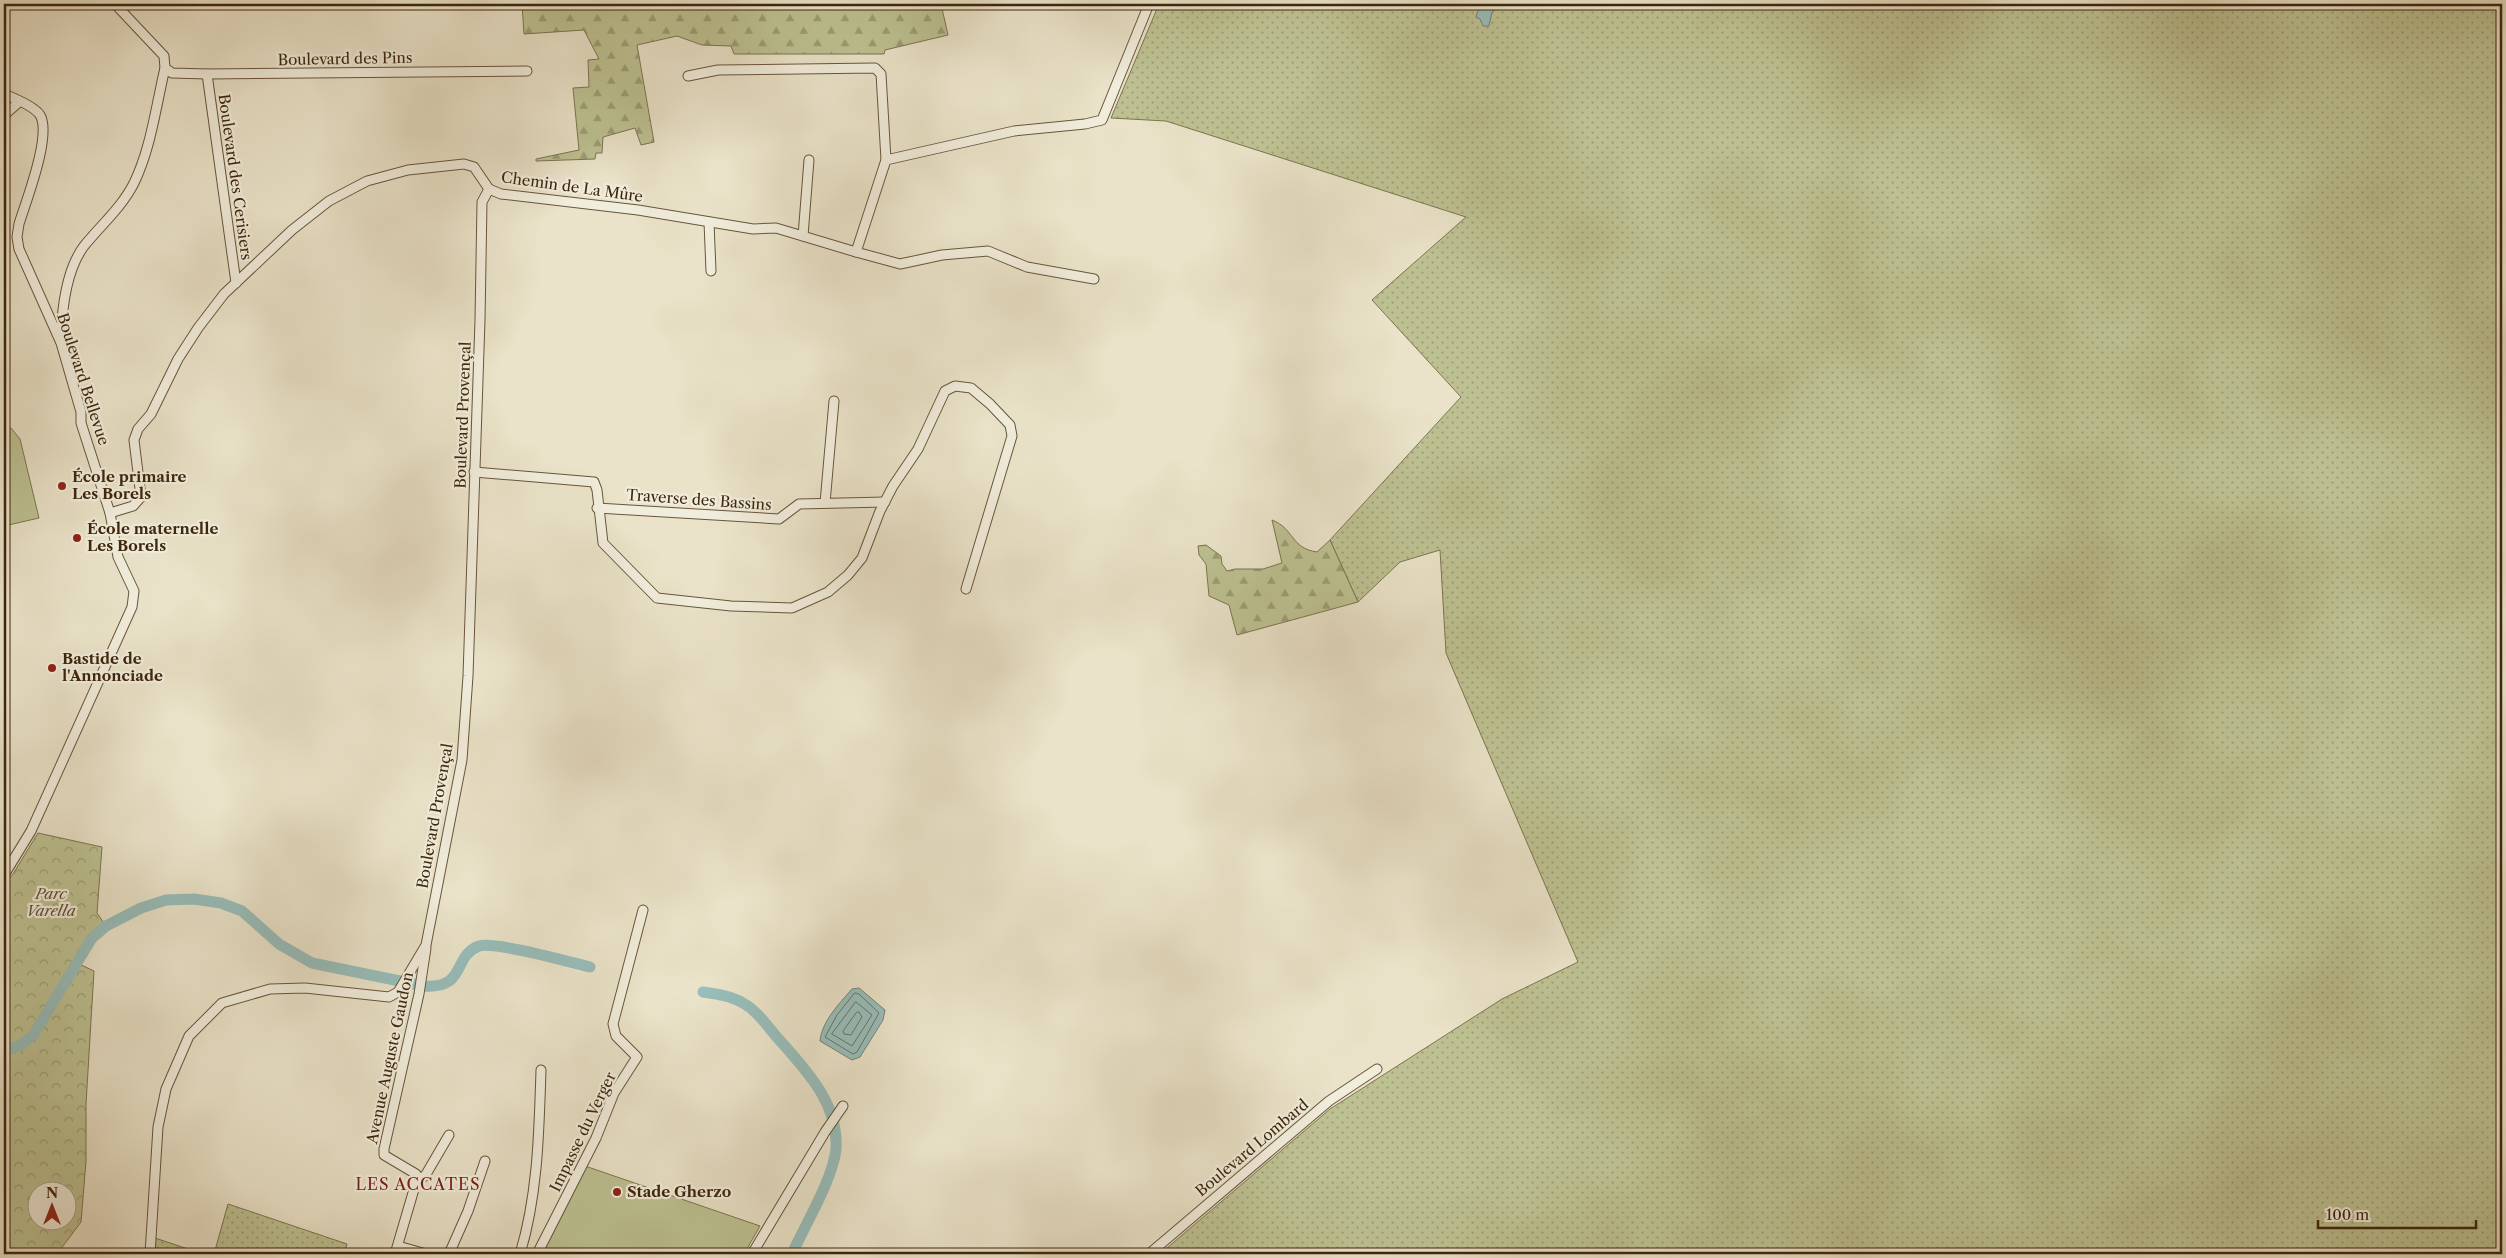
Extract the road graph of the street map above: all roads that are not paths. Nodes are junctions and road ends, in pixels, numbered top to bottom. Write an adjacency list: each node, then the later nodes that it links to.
1 (115, 4): 3 (street)
2 (1149, 4): 11 (street)
3 (165, 68): 5 (street, Boulevard des Pins); 19 (street)
4 (527, 71): 5 (street, Boulevard des Pins)
5 (207, 74): 18 (street, Boulevard des Cerisiers)
6 (688, 76): 11 (street)
7 (4, 94): 8 (street)
8 (19, 102): 9 (street); 19 (street, Boulevard Bellevue)
9 (4, 115)
10 (809, 160): 14 (street)
11 (886, 160): 15 (street)
12 (489, 189): 13 (street, Chemin de La Mûre); 18 (street, Chemin de La Mûre); 21 (street, Boulevard Provençal)
13 (709, 222): 14 (street, Chemin de La Mûre); 16 (street)
14 (803, 236): 15 (street, Chemin de La Mûre)
15 (856, 252): 17 (street, Chemin de La Mûre)
16 (711, 271)
17 (1094, 279)
18 (236, 283): 25 (street, Chemin de La Mûre)
19 (61, 343): 25 (street, Boulevard Bellevue)
20 (834, 401): 23 (street)
21 (474, 472): 24 (street); 29 (street, Boulevard Provençal)
22 (884, 502): 23 (street, Traverse des Bassins); 24 (street); 26 (street)
23 (825, 504): 24 (street, Traverse des Bassins)
24 (597, 508)
25 (110, 513): 27 (street)
26 (966, 589)
27 (4, 875)
28 (643, 910): 41 (street, Impasse du Verger)
29 (426, 945): 35 (street, Avenue Auguste Gaudon); 37 (street, Boulevard Provençal)
30 (1377, 1069): 43 (street, Boulevard Lombard)
31 (541, 1070): 40 (street)
32 (843, 1106): 42 (street)
33 (449, 1135): 35 (street)
34 (485, 1161): 39 (street)
35 (417, 1179): 36 (street)
36 (396, 1250): 38 (street)
37 (150, 1254)
38 (426, 1254)
39 (450, 1254)
40 (520, 1254)
41 (537, 1254)
42 (752, 1254)
43 (1150, 1254)

